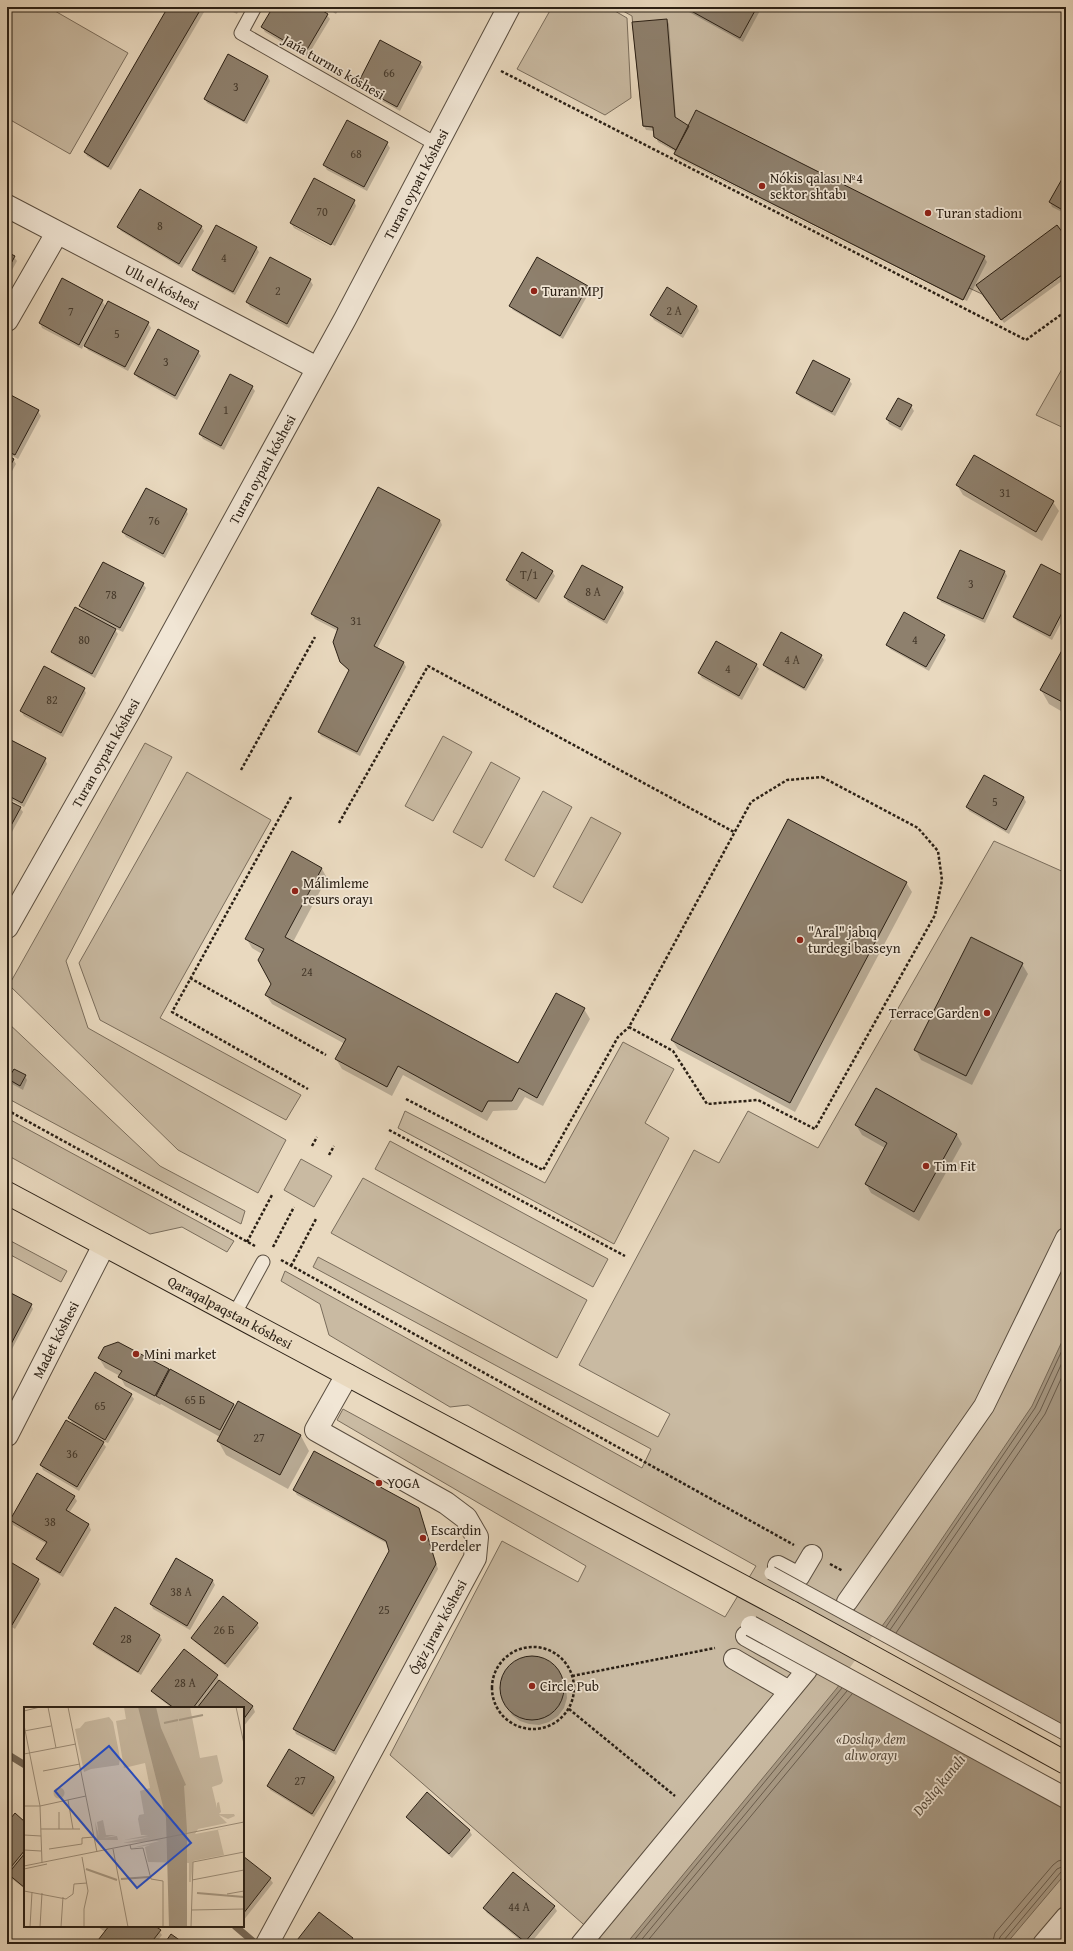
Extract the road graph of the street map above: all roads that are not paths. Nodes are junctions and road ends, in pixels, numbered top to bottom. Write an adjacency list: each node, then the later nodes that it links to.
1 (255, 7): 3 (lane, Jańa turmıs kóshesi)
2 (509, 7): 3 (street, Turan oypatı kóshesi)
3 (436, 144): 7 (street, Turan oypatı kóshesi)
4 (7, 206): 5 (street, Ullı el kóshesi)
5 (57, 233): 6 (street); 7 (street, Ullı el kóshesi)
6 (7, 320)
7 (317, 368): 8 (street, Turan oypatı kóshesi)
8 (7, 927)
9 (7, 1193): 11 (main road, Qaraqalpaqstan kóshesi)
10 (1066, 1238): 18 (street)
11 (104, 1245): 13 (main road, Qaraqalpaqstan kóshesi); 15 (street, Madet kóshesi)
12 (266, 1258): 13 (lane)
13 (234, 1315): 14 (main road, Qaraqalpaqstan kóshesi)
14 (347, 1375): 22 (main road, Qaraqalpaqstan kóshesi, bridge); 25 (street, Ógiz jıraw kóshesi)
15 (7, 1435)
16 (812, 1555): 17 (street)
17 (775, 1570): 21 (lane, bridge)
18 (847, 1602)
19 (734, 1659): 20 (street)
20 (789, 1691): 23 (street, bridge); 26 (street)
21 (1066, 1734)
22 (1066, 1764)
23 (1066, 1798)
24 (1066, 1917): 27 (street)
25 (267, 1944)
26 (582, 1944)
27 (1043, 1944)

